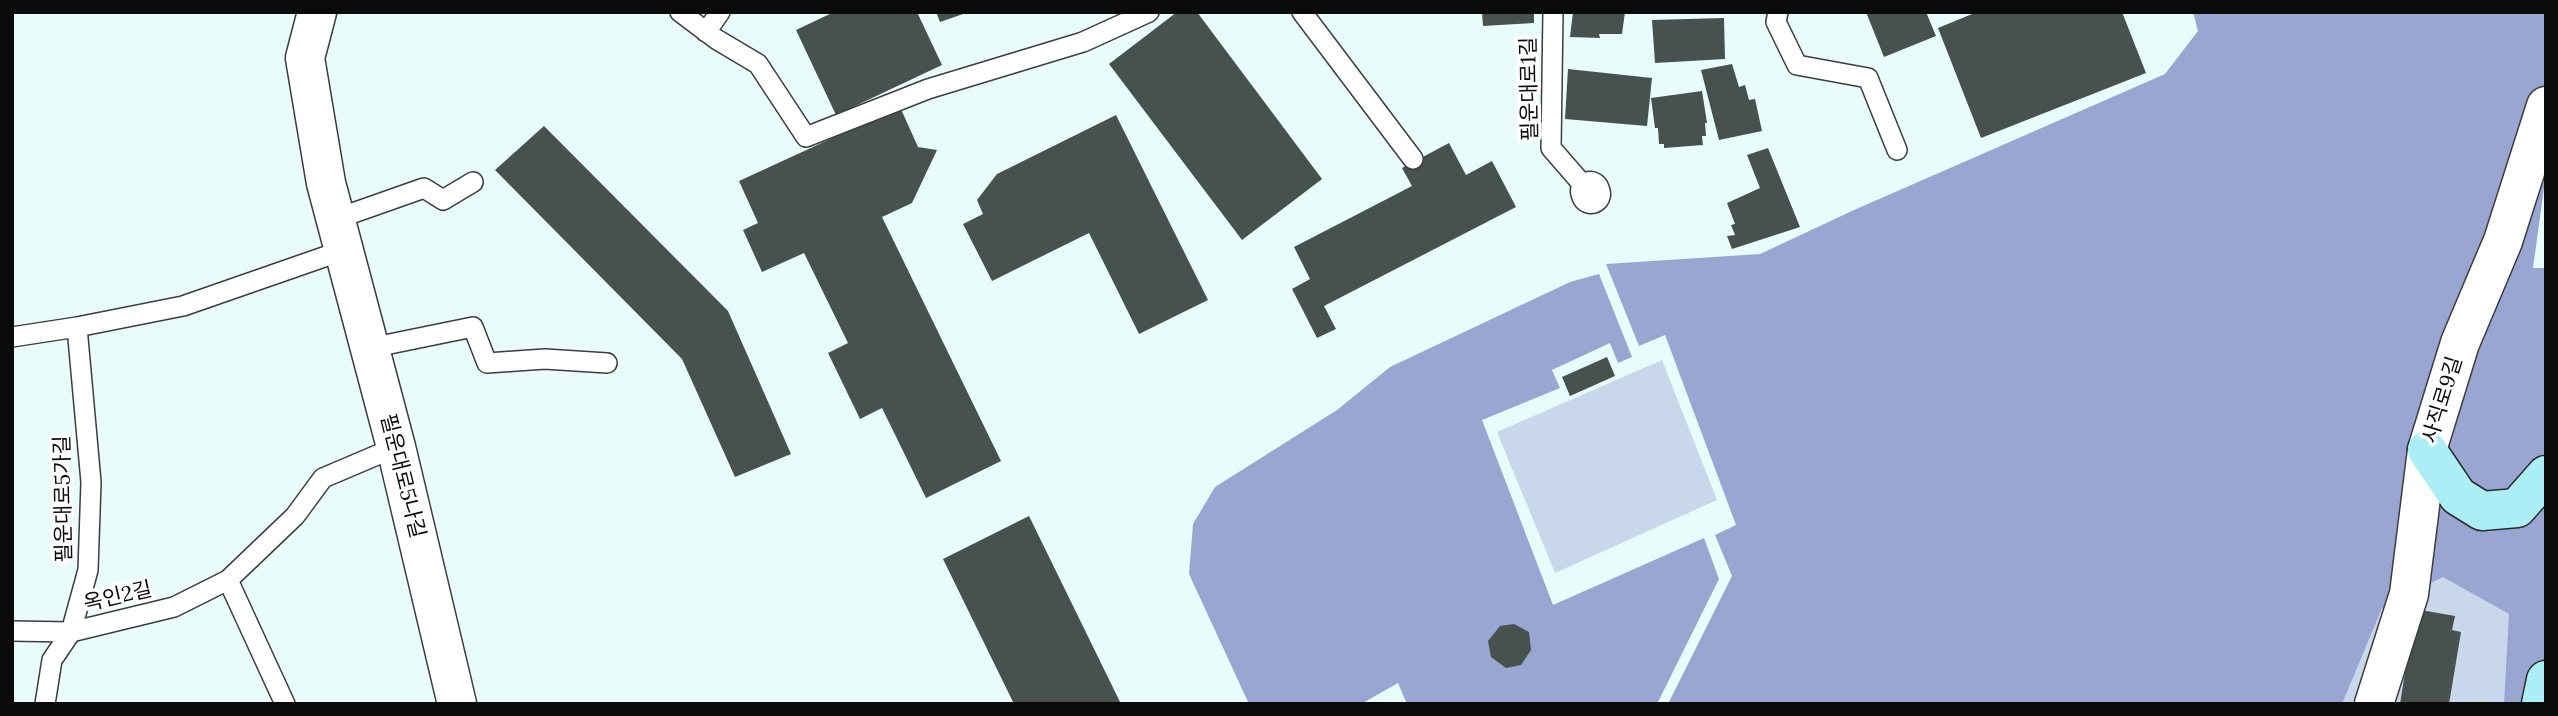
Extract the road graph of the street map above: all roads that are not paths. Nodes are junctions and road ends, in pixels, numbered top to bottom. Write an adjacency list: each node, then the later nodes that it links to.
1 (317, 12): 14 (street, 필운대로5나길)
2 (680, 12): 8 (lane)
3 (720, 12): 8 (lane)
4 (1149, 12): 8 (lane)
5 (1302, 12): 11 (lane)
6 (1553, 12): 13 (lane, 필운대로1길)
7 (1778, 12): 10 (lane)
8 (706, 32)
9 (2546, 106): 20 (street, 사직로9길)
10 (1897, 150)
11 (1413, 159)
12 (472, 182): 14 (lane)
13 (1590, 193)
14 (340, 235): 15 (lane); 17 (street, 필운대로5나길)
15 (77, 327): 16 (lane); 24 (lane, 필운대로5가길)
16 (12, 337)
17 (370, 348): 18 (lane); 19 (street, 필운대로5나길)
18 (607, 363)
19 (396, 447): 22 (lane, 옥인2길); 28 (street, 필운대로5나길)
20 (2427, 450): 21 (street); 29 (street, 사직로9길)
21 (2546, 475)
22 (228, 580): 24 (lane, 옥인2길); 27 (lane)
23 (12, 631): 24 (lane, 옥인2길)
24 (71, 632): 26 (lane, 필운대로5가길)
25 (2546, 680): 30 (street)
26 (44, 704)
27 (285, 704)
28 (457, 704)
29 (2375, 704)
30 (2541, 704)

